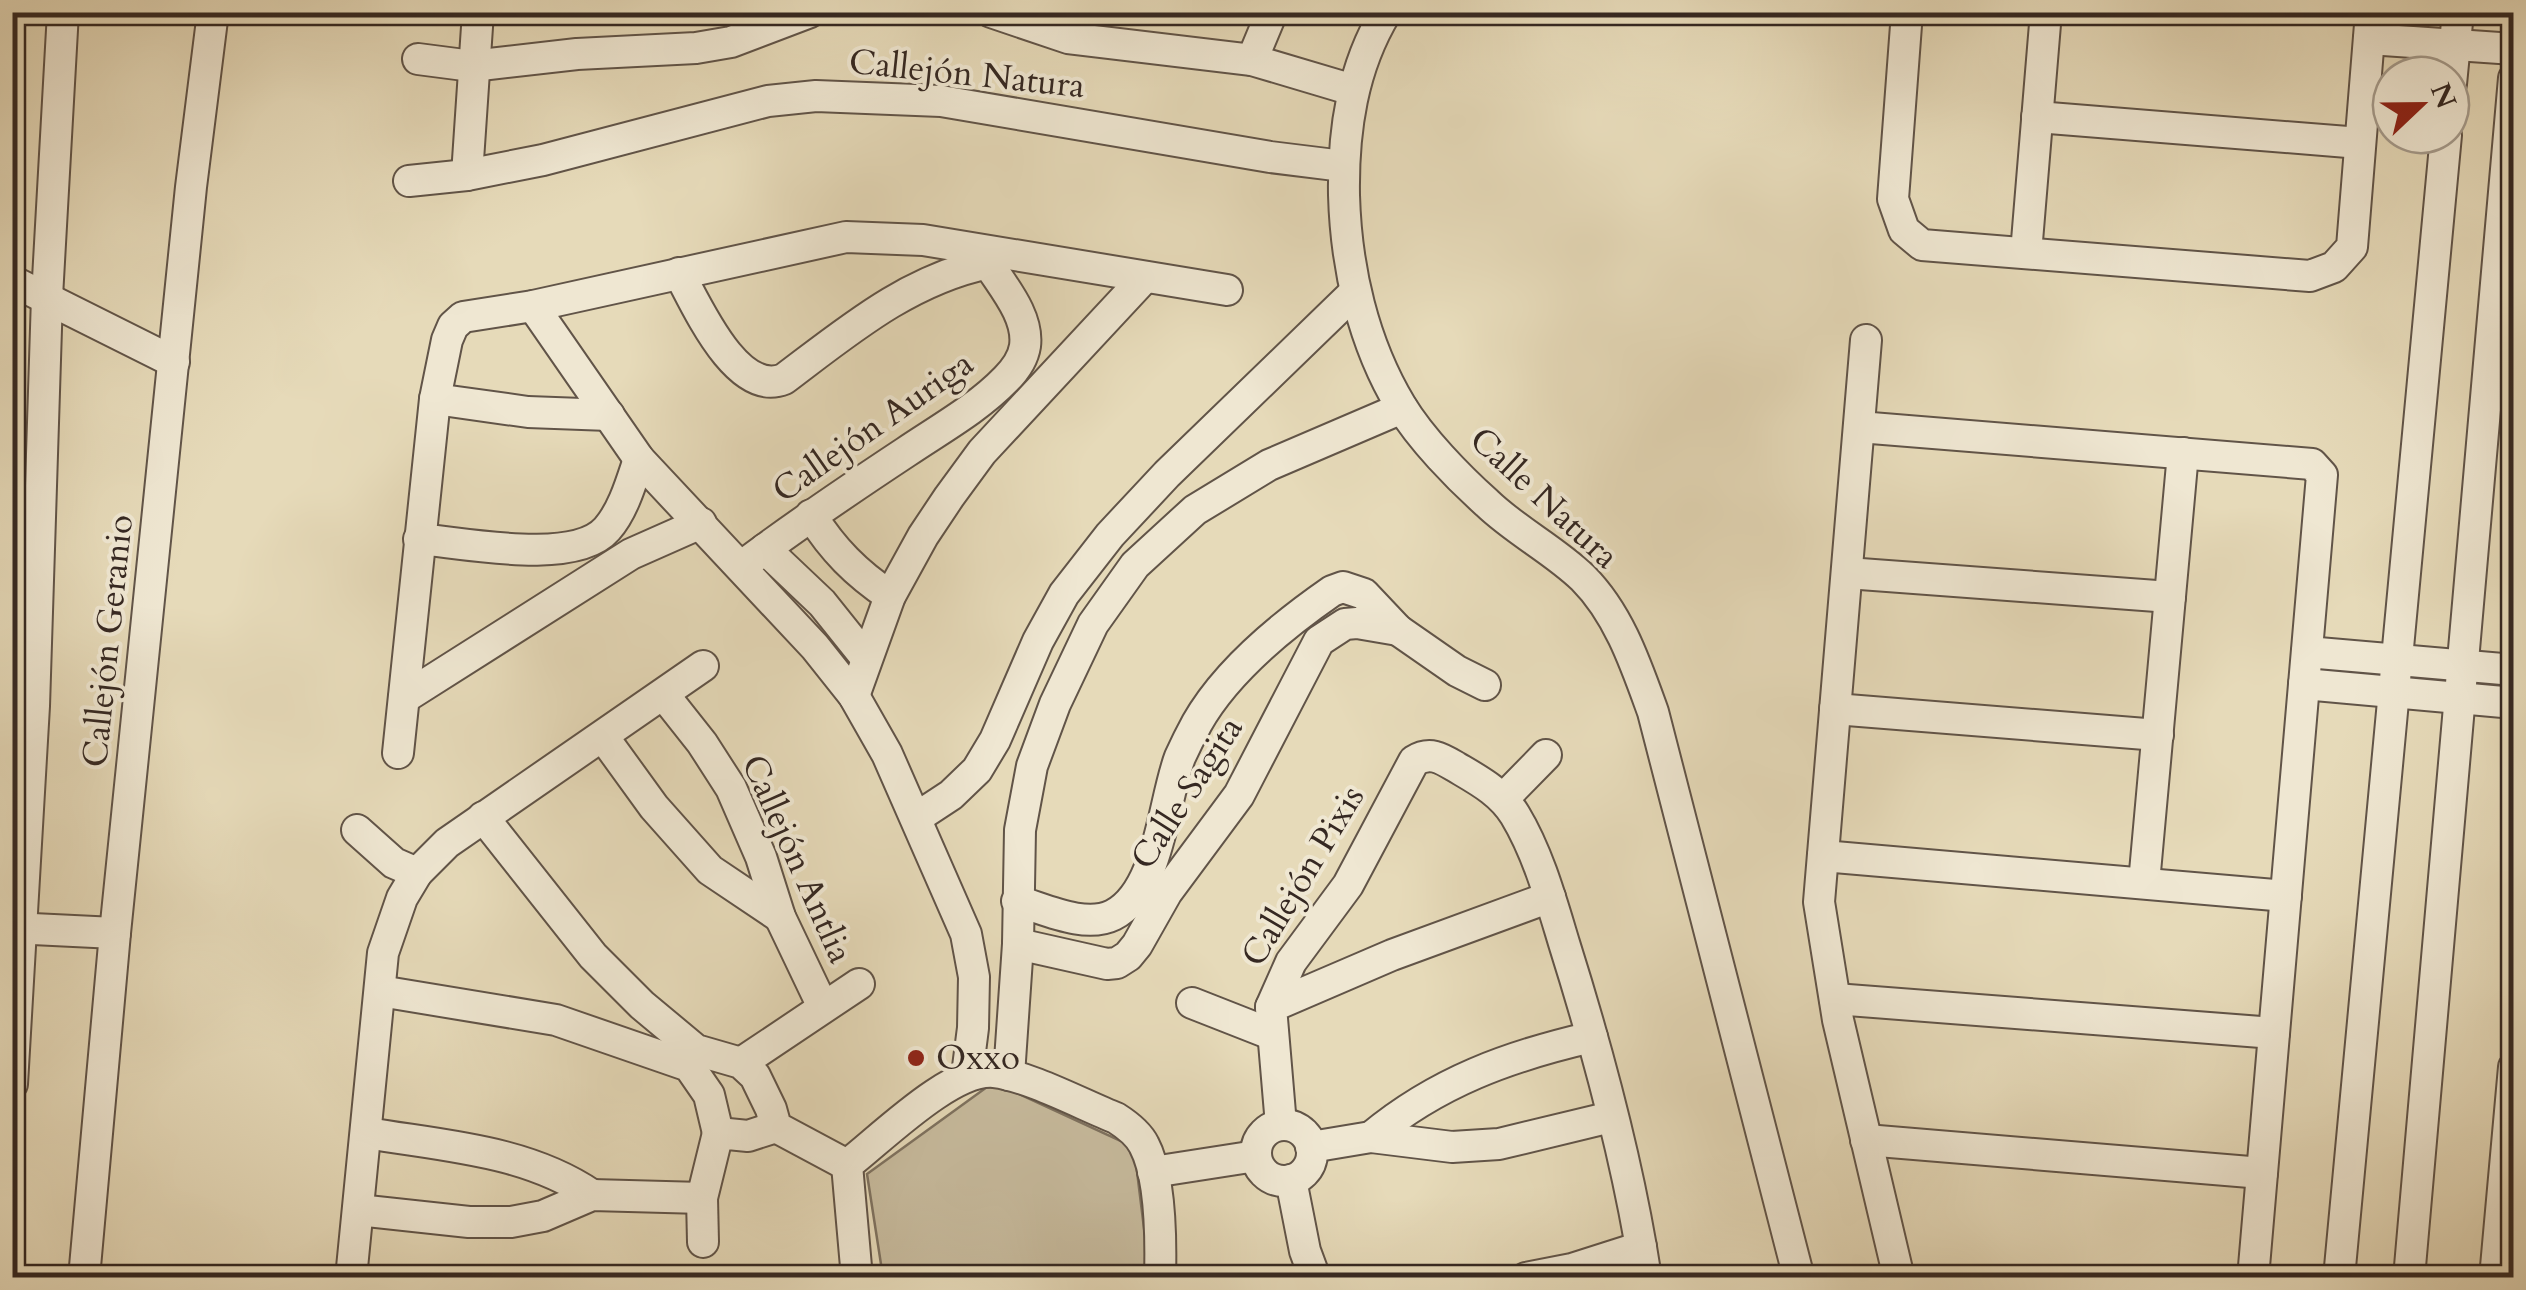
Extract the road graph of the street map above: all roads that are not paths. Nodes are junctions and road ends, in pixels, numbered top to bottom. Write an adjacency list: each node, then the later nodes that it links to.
1 (63, 12): 35 (street)
2 (213, 12): 38 (street, Callejón Geranio)
3 (478, 12): 18 (street)
4 (810, 12): 18 (street, Callejón Natura)
5 (991, 12): 17 (street, Callejón Natura)
6 (1272, 12): 17 (street)
7 (1386, 12): 20 (street, Calle Natura)
8 (1907, 12): 28 (street)
9 (2046, 12): 22 (street)
10 (2458, 12): 12 (street)
11 (2370, 26): 12 (street); 14 (street)
12 (2455, 45): 13 (street); 15 (street)
13 (2514, 48)
14 (2374, 55)
15 (2454, 55)
16 (418, 59): 18 (street, Callejón Natura)
17 (1252, 60): 20 (street, Callejón Natura)
18 (472, 66): 26 (street)
19 (2513, 82): 59 (street)
20 (1352, 90): 25 (street, Calle Natura)
21 (2371, 104): 23 (street)
22 (2037, 117): 23 (street); 28 (street)
23 (2360, 143): 28 (street)
24 (2444, 155): 57 (street)
25 (1344, 166): 26 (street, Callejón Natura); 34 (street, Calle Natura)
26 (467, 175): 27 (street, Callejón Natura)
27 (410, 181)
28 (2026, 253)
29 (986, 256): 30 (street); 30 (street); 31 (street); 45 (street, Callejón Auriga)
30 (679, 273): 36 (street)
31 (1145, 277): 33 (street); 50 (street, Callejón Auriga)
32 (12, 281): 35 (street)
33 (1228, 290)
34 (1355, 292): 40 (street, Calle Natura); 76 (street)
35 (47, 296): 38 (street); 86 (street)
36 (533, 306): 39 (street); 41 (street)
37 (1866, 340): 42 (street)
38 (174, 362): 87 (street, Callejón Geranio)
39 (436, 399): 41 (street); 47 (street)
40 (1402, 408): 84 (street); 128 (street, Calle Natura)
41 (608, 415): 44 (street)
42 (1859, 427): 43 (street); 49 (street)
43 (2184, 454): 51 (street); 55 (street)
44 (639, 459): 46 (street); 47 (street)
45 (811, 515): 48 (street, Callejón Auriga); 50 (street)
46 (701, 523): 48 (street); 66 (street)
47 (419, 539): 66 (street)
48 (753, 557): 56 (street); 65 (street)
49 (1847, 572): 51 (street); 69 (street)
50 (890, 596): 56 (street, Callejón Auriga)
51 (2170, 597): 70 (street)
52 (1291, 624): 53 (street); 54 (street); 80 (street)
53 (1398, 630): 54 (street); 62 (street)
54 (1319, 642): 80 (street, Calle Sagita)
55 (2307, 652): 57 (street); 61 (street)
56 (866, 658): 65 (street, Callejón Auriga)
57 (2397, 662): 59 (street); 63 (street)
58 (703, 666): 64 (street)
59 (2464, 667): 60 (street); 67 (street)
60 (2514, 670)
61 (2304, 684): 63 (street); 82 (street)
62 (1486, 685)
63 (2394, 693): 67 (street); 131 (street)
64 (664, 694): 71 (street); 85 (street, Callejón Antlia)
65 (854, 696): 76 (street)
66 (404, 698): 72 (street)
67 (2460, 698): 68 (street); 132 (street)
68 (2514, 704)
69 (1836, 708): 70 (street); 78 (street)
70 (2158, 735): 81 (street)
71 (604, 738): 75 (street); 85 (street)
72 (398, 753)
73 (1546, 755): 74 (street)
74 (1503, 799): 83 (street, Callejón Pixis); 94 (street, Callejón Pixis)
75 (484, 817): 79 (street); 97 (street)
76 (916, 818): 100 (street)
77 (357, 830): 79 (street)
78 (1823, 856): 81 (street); 91 (street)
79 (417, 873): 90 (street)
80 (1157, 884): 84 (street); 88 (street, Calle Sagita)
81 (2144, 884): 82 (street)
82 (2286, 896): 95 (street)
83 (1550, 898): 94 (street, Callejón Pixis); 96 (street, Callejón Pixis)
84 (1017, 902): 88 (street)
85 (780, 917): 93 (street, Callejón Antlia)
86 (16, 928): 87 (street); 102 (street)
87 (115, 933): 122 (street, Callejón Geranio)
88 (1018, 944): 101 (street)
89 (859, 984): 93 (street)
90 (380, 991): 97 (street); 107 (street)
91 (1834, 999): 95 (street); 109 (street)
92 (1192, 1003): 94 (street)
93 (823, 1006): 98 (street, Callejón Antlia)
94 (1271, 1021): 104 (street)
95 (2274, 1032): 114 (street)
96 (1592, 1037): 103 (street, Callejón Pixis); 108 (street)
97 (692, 1058): 98 (street); 106 (street)
98 (742, 1063): 105 (street)
99 (2514, 1067): 117 (street)
100 (968, 1075): 101 (street); 112 (street)
101 (1009, 1075): 113 (street)
102 (12, 1084)
103 (1611, 1117): 108 (street); 121 (street, Callejón Pixis)
104 (1281, 1125): 110 (street); 111 (street)
105 (776, 1128): 106 (street); 112 (street)
106 (718, 1132): 118 (street)
107 (366, 1133): 116 (street); 119 (street)
108 (1372, 1136): 110 (street)
109 (1866, 1140): 114 (street); 129 (street)
110 (1312, 1146): 115 (street)
111 (1256, 1156): 113 (street); 115 (street)
112 (847, 1165): 124 (street)
113 (1153, 1172): 125 (street)
114 (2262, 1174): 130 (street)
115 (1291, 1180): 126 (street)
116 (592, 1195): 118 (street); 119 (street)
117 (2508, 1195): 133 (street)
118 (702, 1198): 120 (street)
119 (358, 1210): 123 (street)
120 (703, 1242)
121 (1643, 1262): 127 (street)
122 (84, 1278)
123 (351, 1278)
124 (857, 1278)
125 (1160, 1278)
126 (1316, 1278)
127 (1526, 1278)
128 (1798, 1278)
129 (1899, 1278)
130 (2253, 1278)
131 (2339, 1278)
132 (2408, 1278)
133 (2495, 1278)

